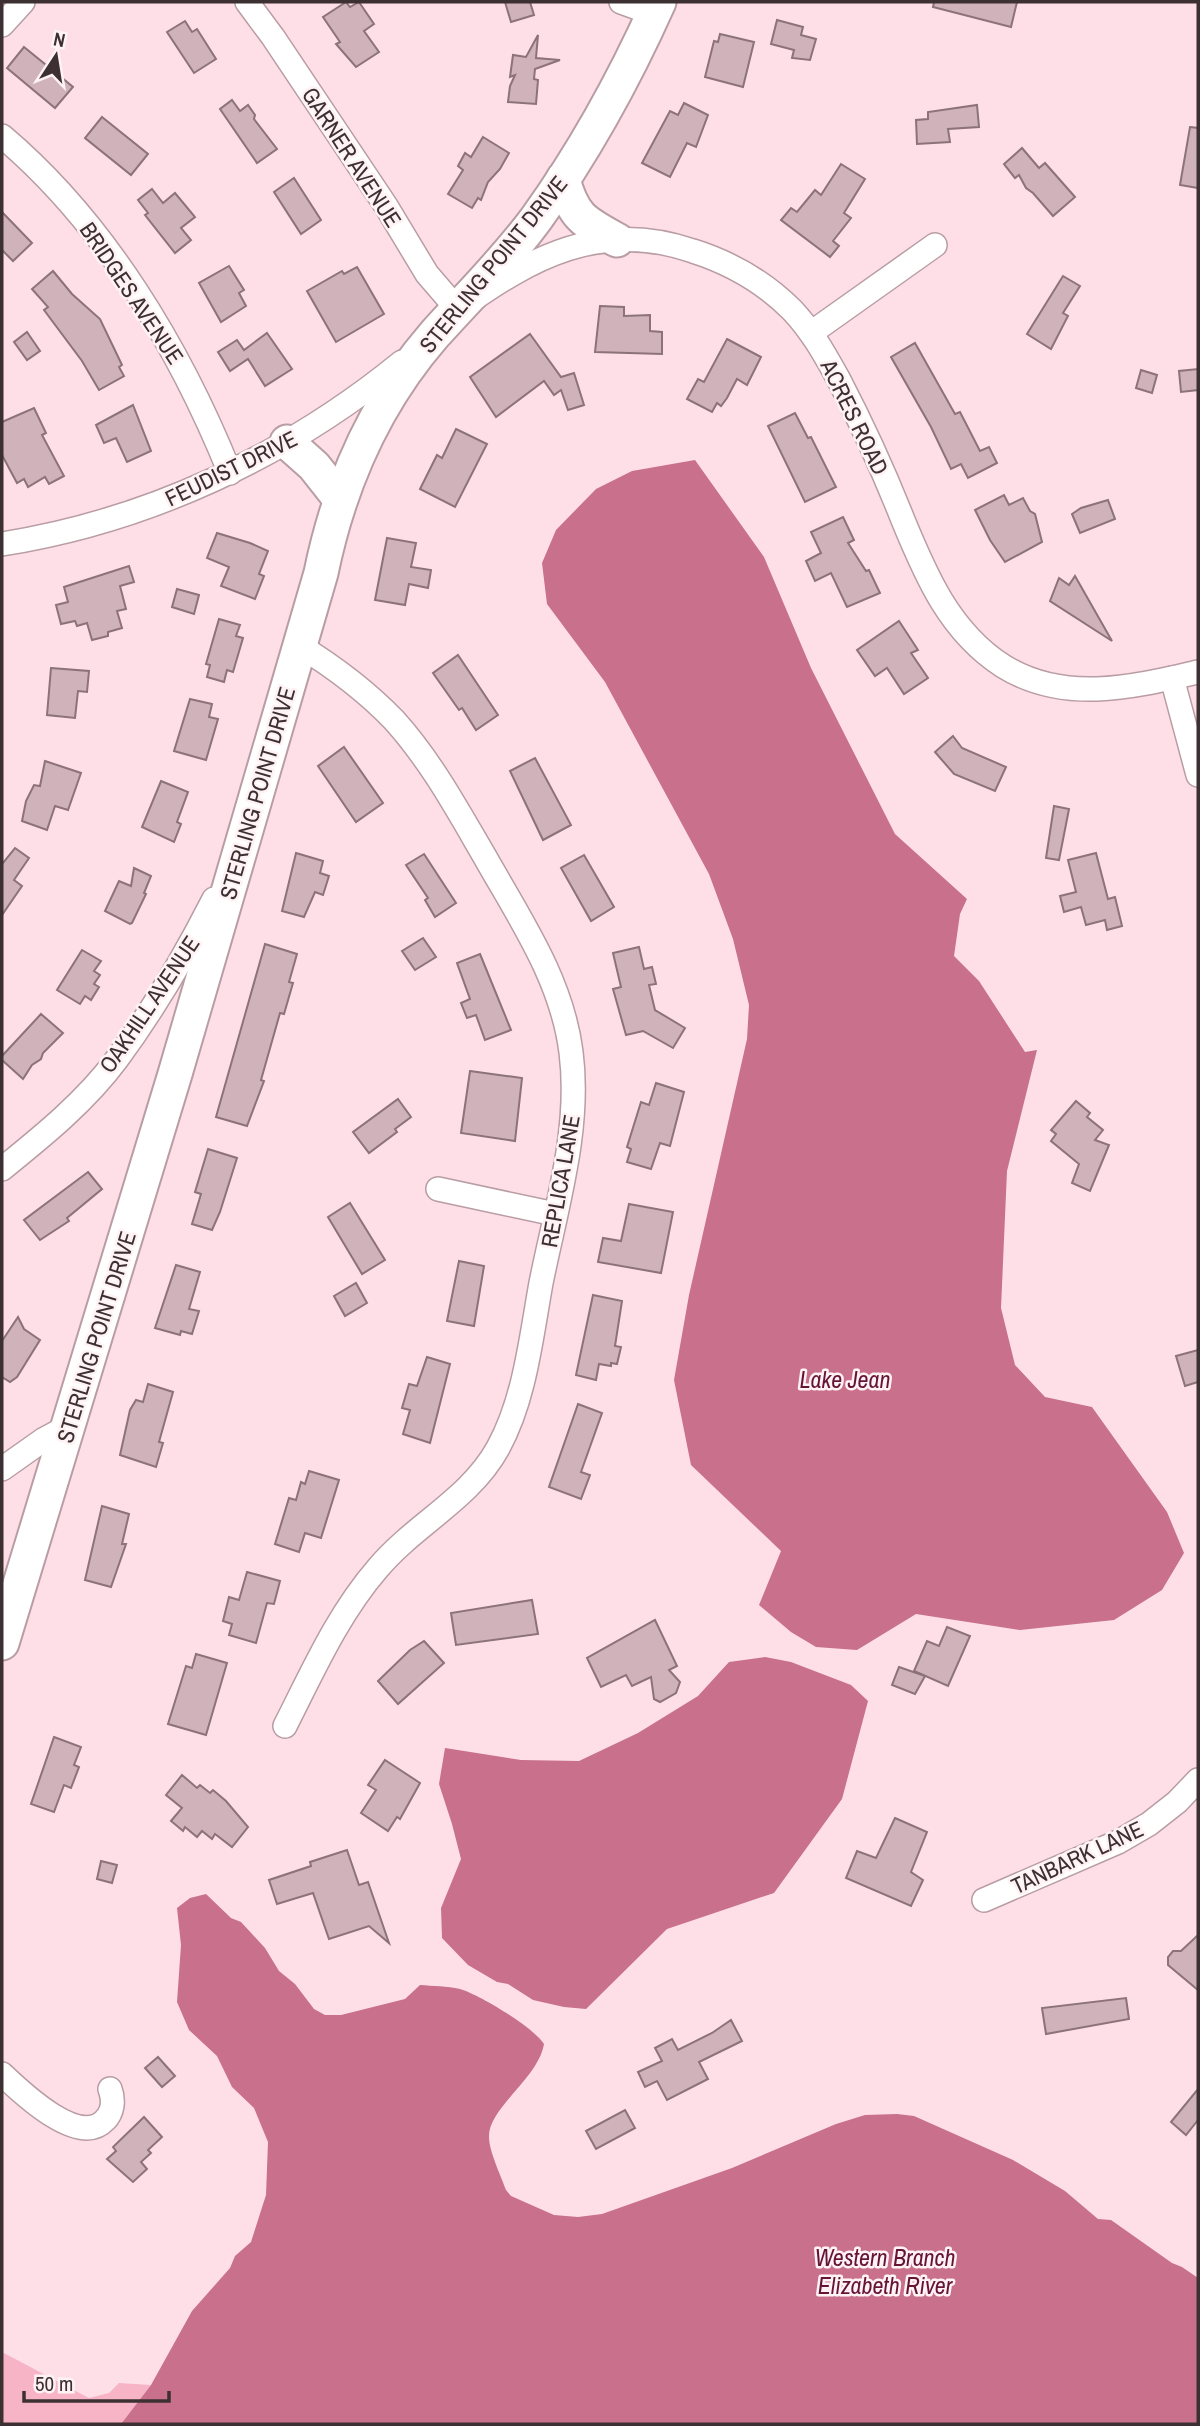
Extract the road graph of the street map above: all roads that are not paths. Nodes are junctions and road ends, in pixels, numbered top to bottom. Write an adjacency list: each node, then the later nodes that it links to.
1 (23, 2): 5 (street)
2 (247, 2): 10 (street, GARNER AVENUE)
3 (621, 2): 4 (street, STERLING POINT DRIVE)
4 (657, 8): 7 (street, STERLING POINT DRIVE)
5 (2, 25)
6 (2, 136): 14 (street, BRIDGES AVENUE)
7 (563, 179): 8 (street); 10 (street, STERLING POINT DRIVE)
8 (617, 240): 10 (street, ACRES ROAD); 11 (street, ACRES ROAD)
9 (935, 245): 11 (street)
10 (458, 310): 12 (street, STERLING POINT DRIVE)
11 (811, 332): 19 (street, ACRES ROAD)
12 (434, 337): 13 (street, FEUDIST DRIVE); 15 (street, STERLING POINT DRIVE)
13 (287, 442): 14 (street, FEUDIST DRIVE); 15 (street)
14 (230, 473): 16 (street, FEUDIST DRIVE)
15 (340, 499): 17 (street, STERLING POINT DRIVE)
16 (2, 544)
17 (300, 646): 21 (street, STERLING POINT DRIVE); 24 (street, REPLICA LANE)
18 (1198, 672): 19 (street, ACRES ROAD)
19 (1172, 678): 20 (street)
20 (1198, 775)
21 (240, 849): 22 (street, OAKHILL AVENUE); 25 (street, STERLING POINT DRIVE)
22 (2, 1169)
23 (438, 1189): 24 (street)
24 (555, 1214): 28 (street, REPLICA LANE)
25 (69, 1426): 26 (street); 27 (street, STERLING POINT DRIVE)
26 (2, 1469)
27 (2, 1643)
28 (285, 1726)
29 (1198, 1780): 30 (street, TANBARK LANE)
30 (984, 1899)
31 (2, 2074): 32 (street)
32 (110, 2089)

